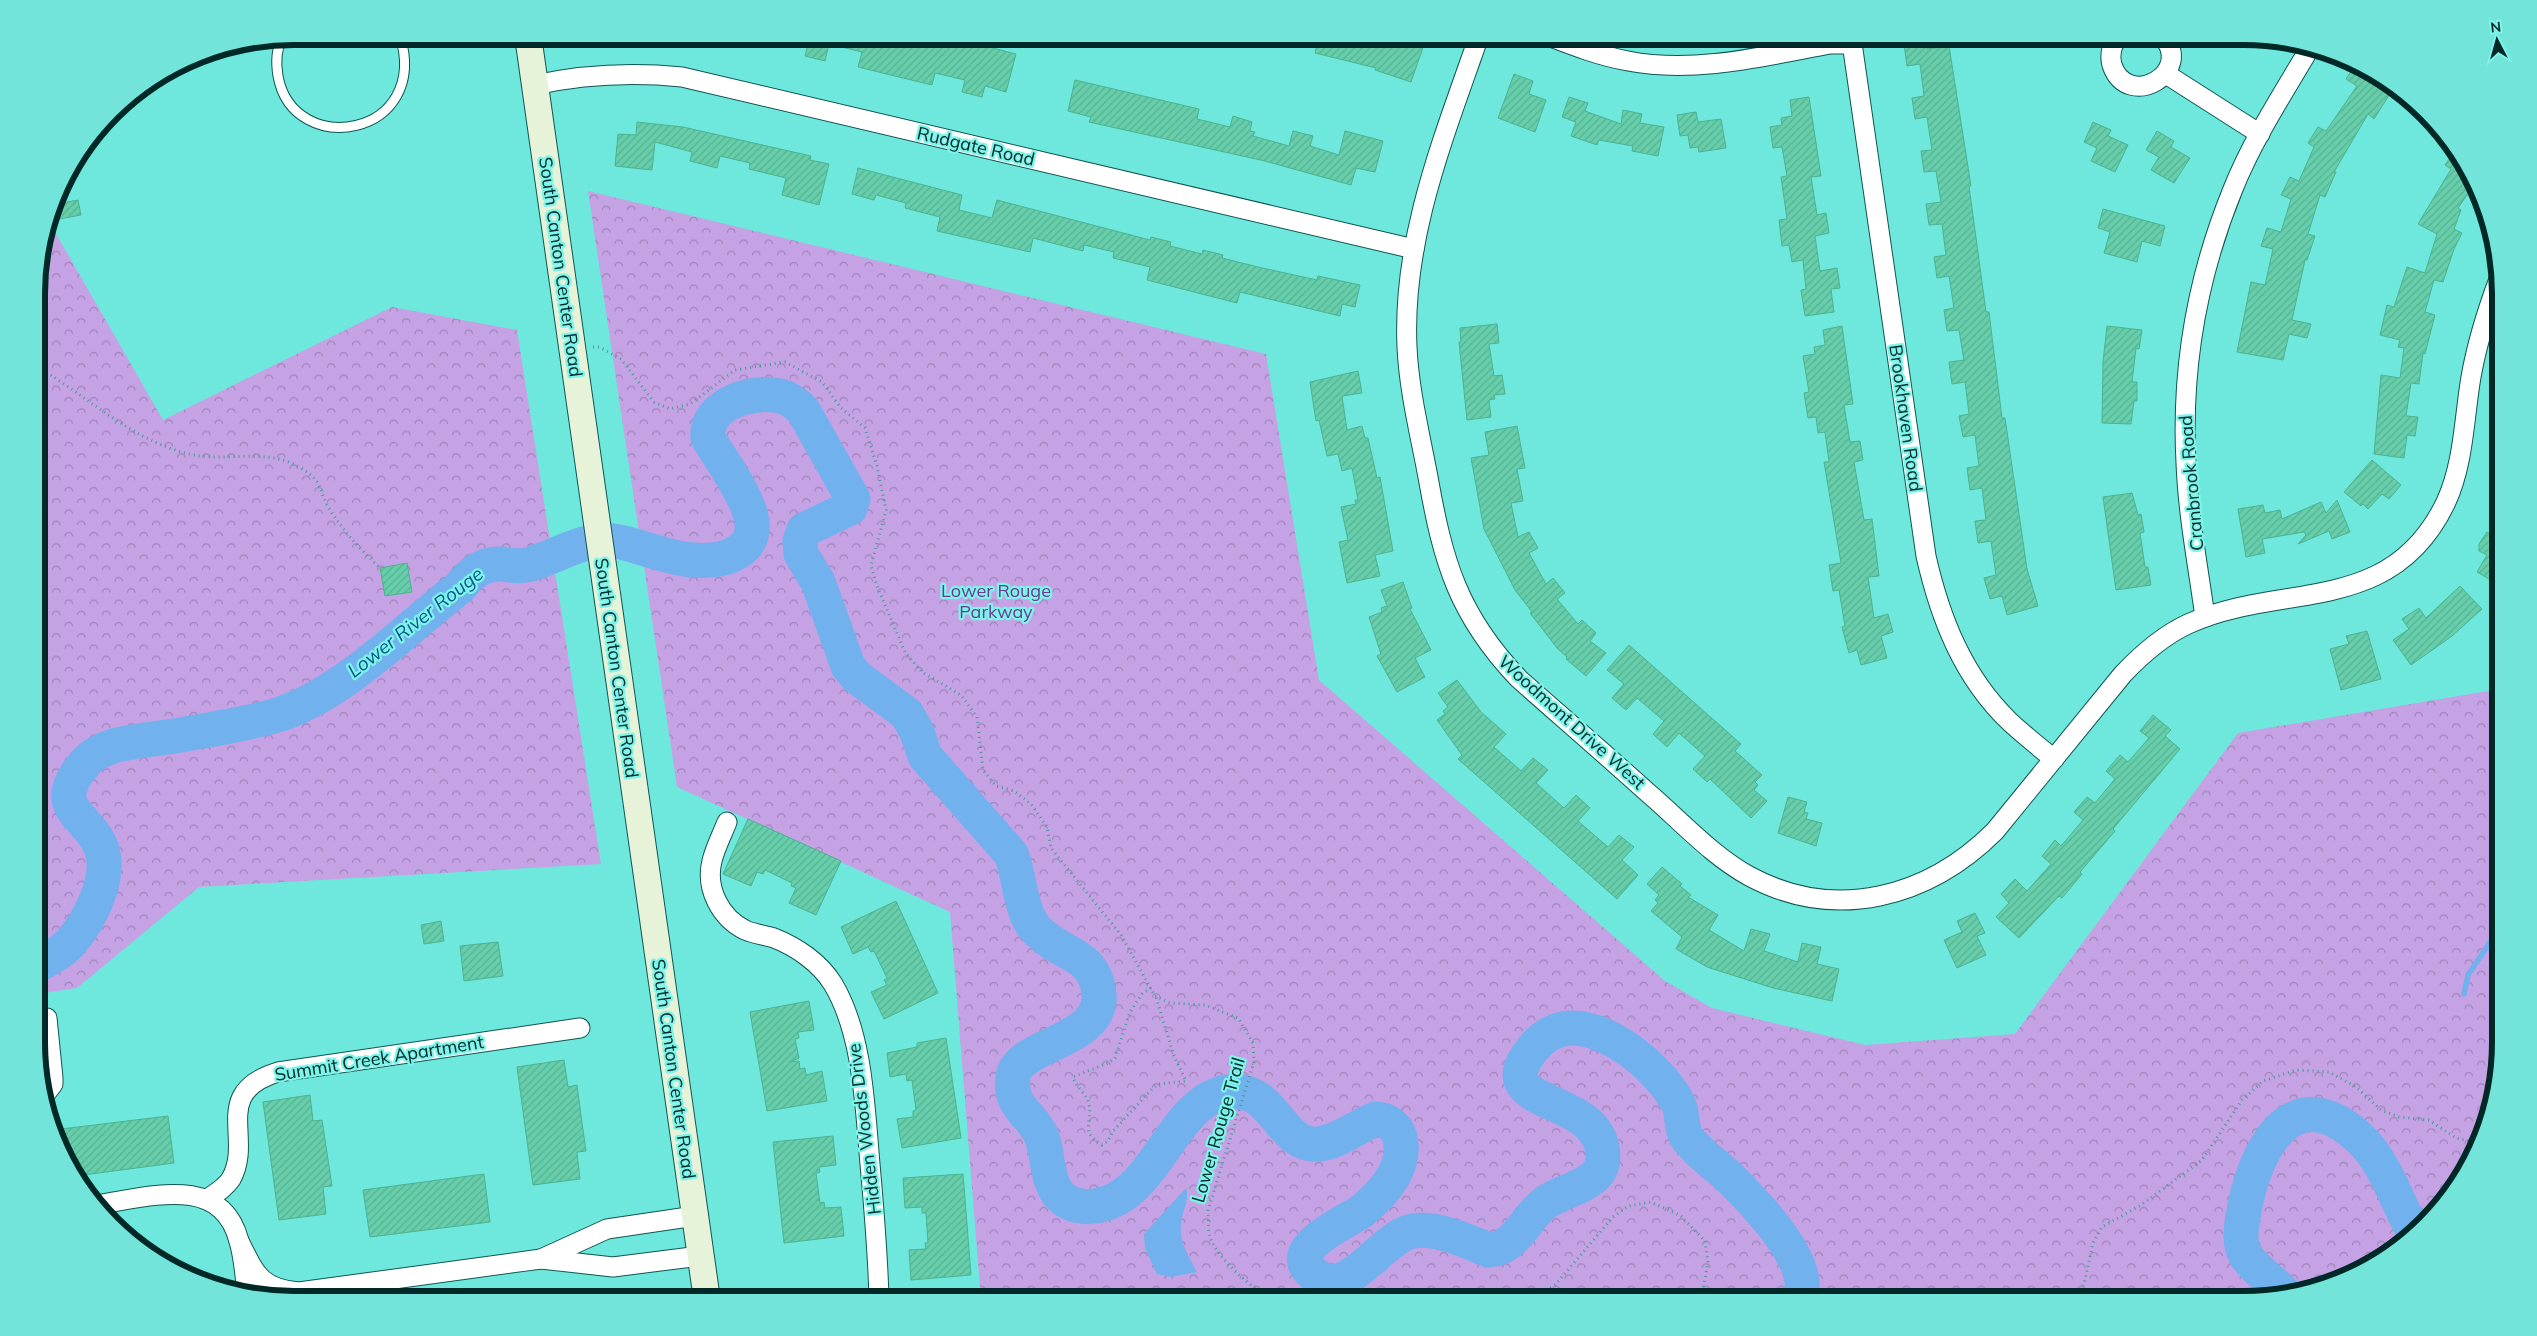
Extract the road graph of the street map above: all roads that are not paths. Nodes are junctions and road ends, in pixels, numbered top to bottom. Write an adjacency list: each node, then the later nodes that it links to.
1 (403, 45): 9 (lane)
2 (529, 45): 12 (main road, South Canton Center Road)
3 (1476, 45): 14 (street, Woodmont Drive West)
4 (1573, 45): 5 (street)
5 (1824, 45)
6 (1853, 45): 17 (street, Brookhaven Road)
7 (2114, 45): 11 (street)
8 (2167, 45): 11 (street)
9 (280, 46)
10 (2308, 53): 13 (street, Cranbrook Road)
11 (2166, 74): 13 (street)
12 (535, 85): 14 (street, Rudgate Road); 24 (main road, South Canton Center Road)
13 (2260, 134): 16 (street, Cranbrook Road)
14 (1414, 249): 17 (street, Woodmont Drive West)
15 (2492, 300): 16 (street, Woodmont Drive West)
16 (2205, 617): 17 (street, Woodmont Drive West)
17 (2054, 759)
18 (727, 822): 32 (street, Hidden Woods Drive)
19 (47, 1018): 21 (street)
20 (580, 1028): 22 (street, Summit Creek Apartment)
21 (50, 1088)
22 (207, 1199): 23 (street); 25 (street)
23 (107, 1206)
24 (695, 1216): 26 (main road, South Canton Center Road); 27 (street)
25 (239, 1241): 28 (street); 29 (street)
26 (700, 1256): 27 (street); 31 (main road, South Canton Center Road)
27 (541, 1259): 30 (street)
28 (246, 1286)
29 (278, 1290)
30 (320, 1291)
31 (706, 1291)
32 (879, 1291)

